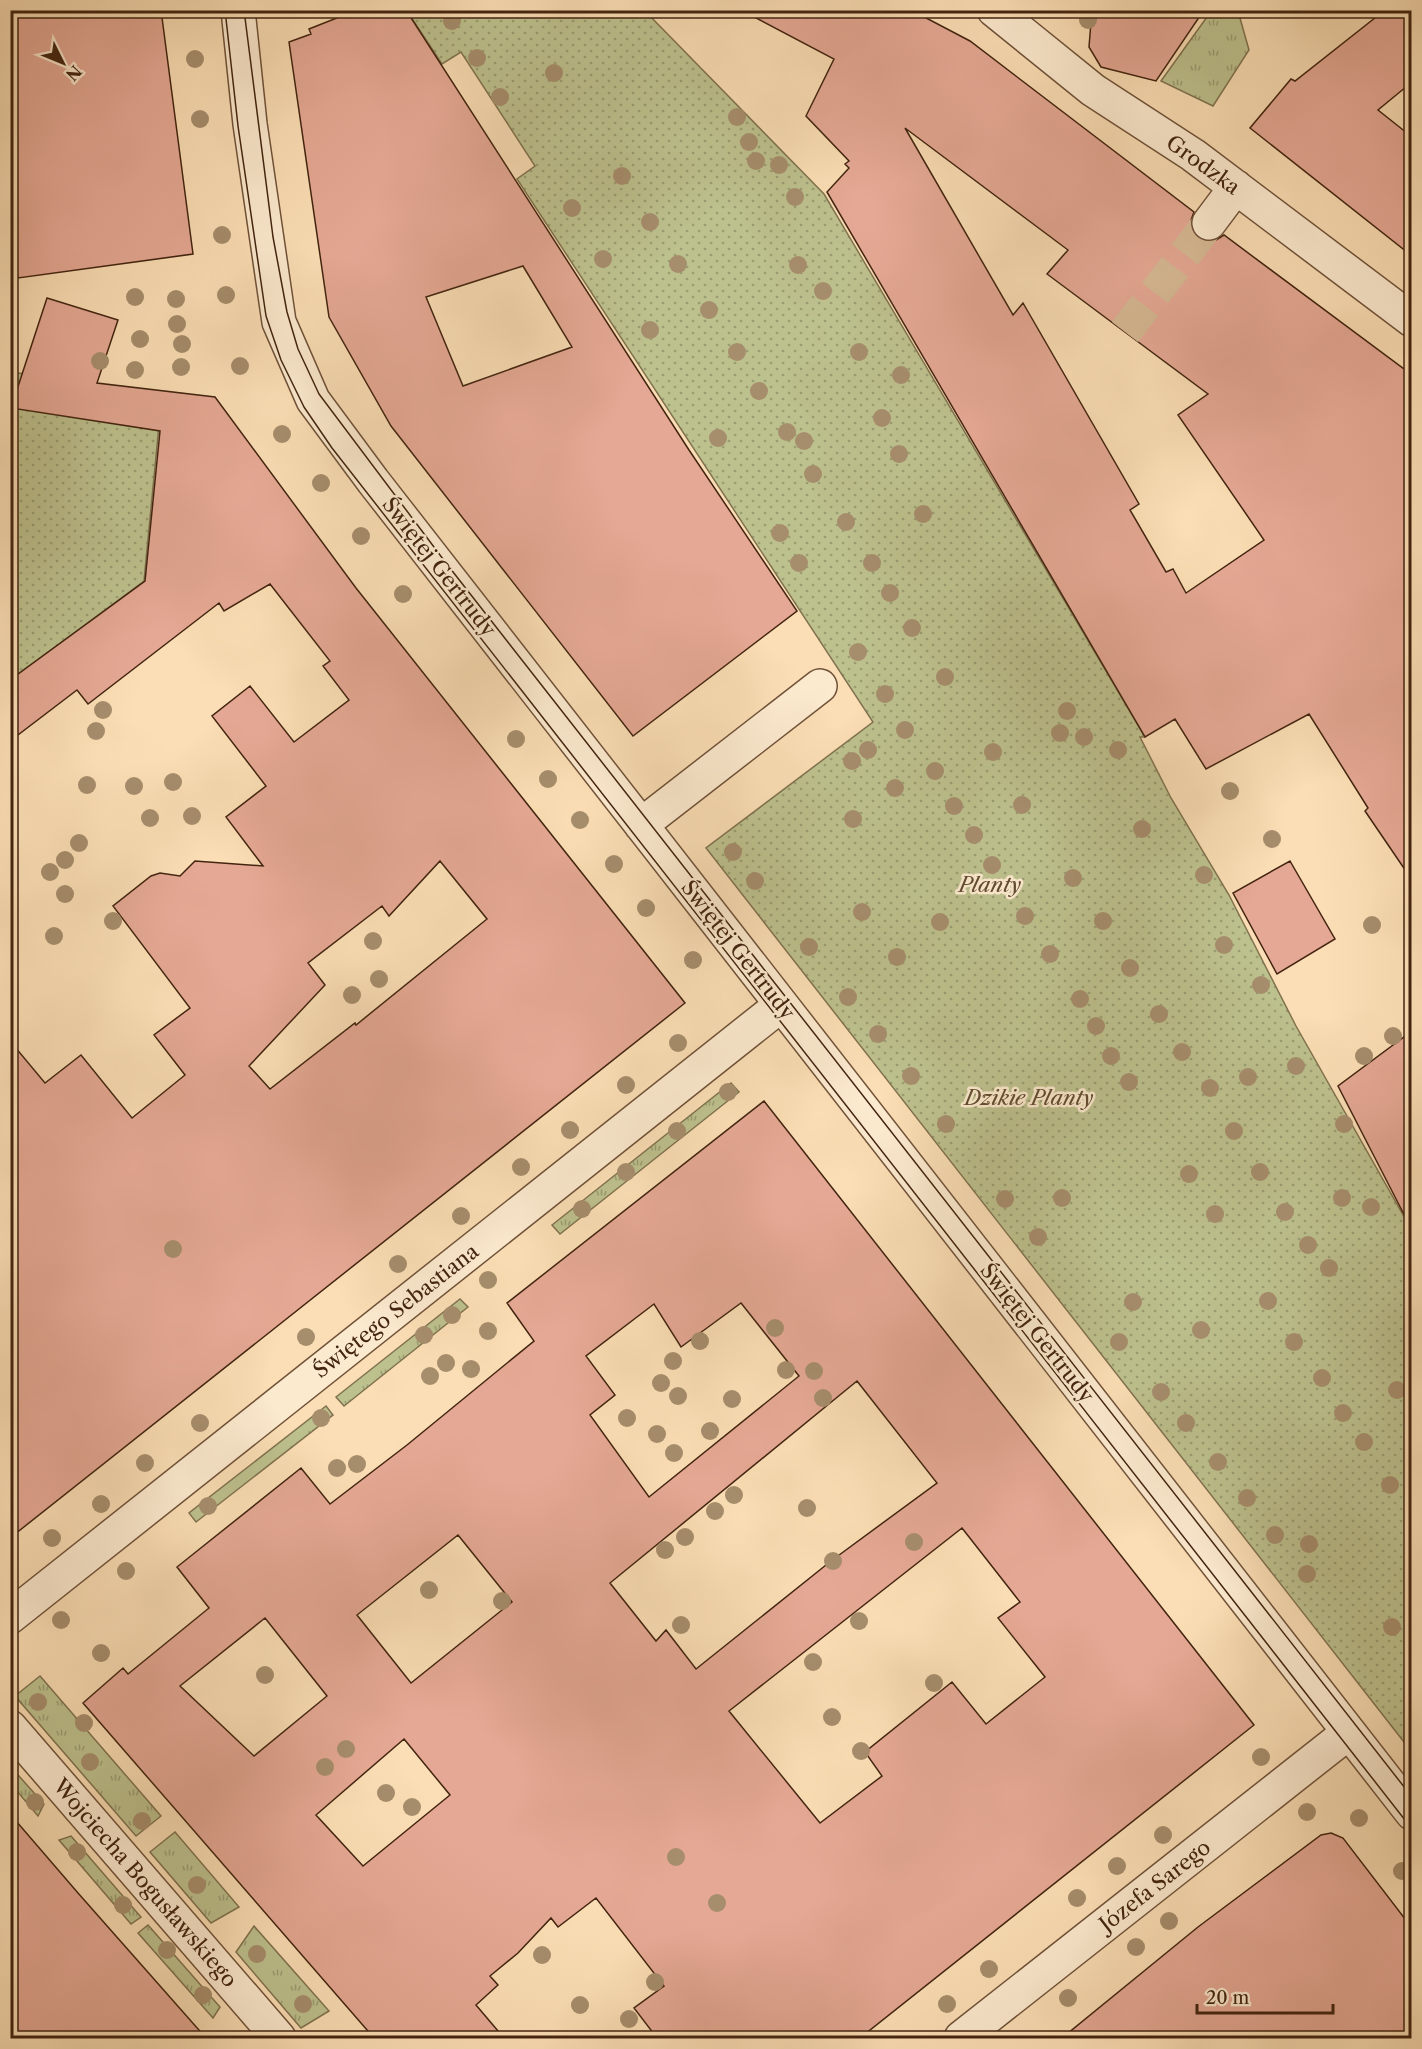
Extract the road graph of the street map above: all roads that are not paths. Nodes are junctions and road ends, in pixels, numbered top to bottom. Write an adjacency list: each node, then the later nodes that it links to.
1 (238, 10): 7 (street, Świętej Gertrudy)
2 (994, 10): 3 (street, Grodzka)
3 (1236, 188): 4 (street); 5 (street, Grodzka)
4 (1209, 223)
5 (1412, 320)
6 (820, 686): 7 (street)
7 (641, 825): 8 (street, Świętej Gertrudy)
8 (782, 1005): 9 (street, Świętego Sebastiana); 11 (street, Świętej Gertrudy)
9 (10, 1617)
10 (10, 1727): 13 (street, Wojciecha Bogusławskiego)
11 (1348, 1733): 12 (street, Świętej Gertrudy); 14 (street, Józefa Sarego)
12 (1412, 1813)
13 (279, 2038)
14 (961, 2038)

